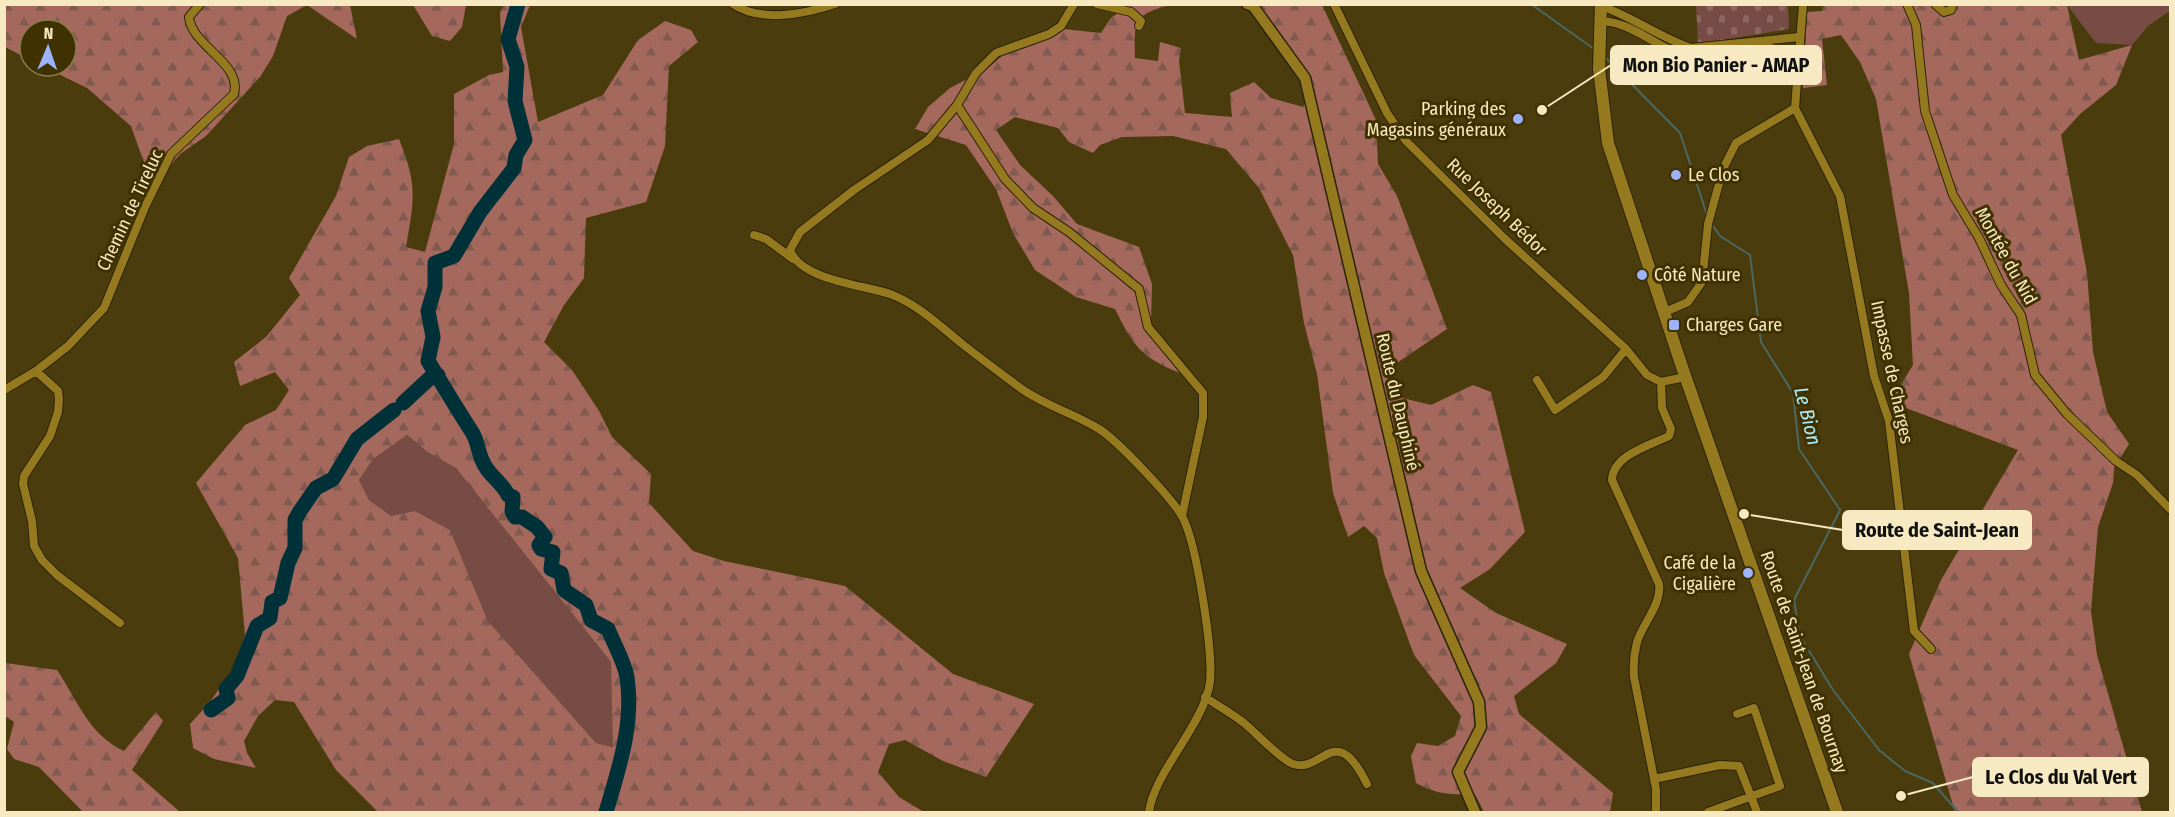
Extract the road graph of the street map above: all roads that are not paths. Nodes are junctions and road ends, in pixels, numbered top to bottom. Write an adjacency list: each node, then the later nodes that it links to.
1 (200, 4): 23 (street, Chemin de Tireluc)
2 (733, 4): 3 (street)
3 (834, 4)
4 (1074, 4): 17 (street)
5 (1097, 4): 14 (street)
6 (1247, 4): 38 (street, Route du Dauphiné)
7 (1334, 4): 22 (street, Rue Joseph Bédor)
8 (1803, 4): 15 (street)
9 (1907, 4): 28 (street, Montée du Nid)
10 (1935, 4): 11 (street)
11 (1953, 4)
12 (1601, 5): 13 (main road, Route de Saint-Jean de Bournay); 16 (street)
13 (1600, 21): 16 (street); 21 (main road, Route de Saint-Jean de Bournay)
14 (1139, 26)
15 (1799, 37): 16 (street); 18 (street)
16 (1773, 40)
17 (957, 105): 20 (street); 29 (street)
18 (1795, 108): 21 (street); 31 (street, Impasse de Charges)
19 (754, 235): 20 (street)
20 (793, 259): 29 (street)
21 (1665, 312): 24 (main road, Route de Saint-Jean de Bournay)
22 (1626, 349): 25 (street); 26 (street, Rue Joseph Bédor)
23 (36, 371): 27 (street, Chemin de Tireluc); 30 (street)
24 (1685, 377): 26 (street); 42 (main road, Route de Saint-Jean de Bournay)
25 (1537, 380)
26 (1661, 382): 34 (street)
27 (4, 390)
28 (2170, 509)
29 (1182, 516): 32 (street)
30 (120, 623)
31 (1931, 649)
32 (1205, 697): 35 (street); 37 (street)
33 (1737, 714): 36 (street)
34 (1654, 779): 36 (street); 39 (street)
35 (1367, 784)
36 (1751, 797): 40 (street); 41 (street)
37 (1149, 813)
38 (1475, 813)
39 (1656, 813)
40 (1708, 813)
41 (1757, 813)
42 (1837, 813)

